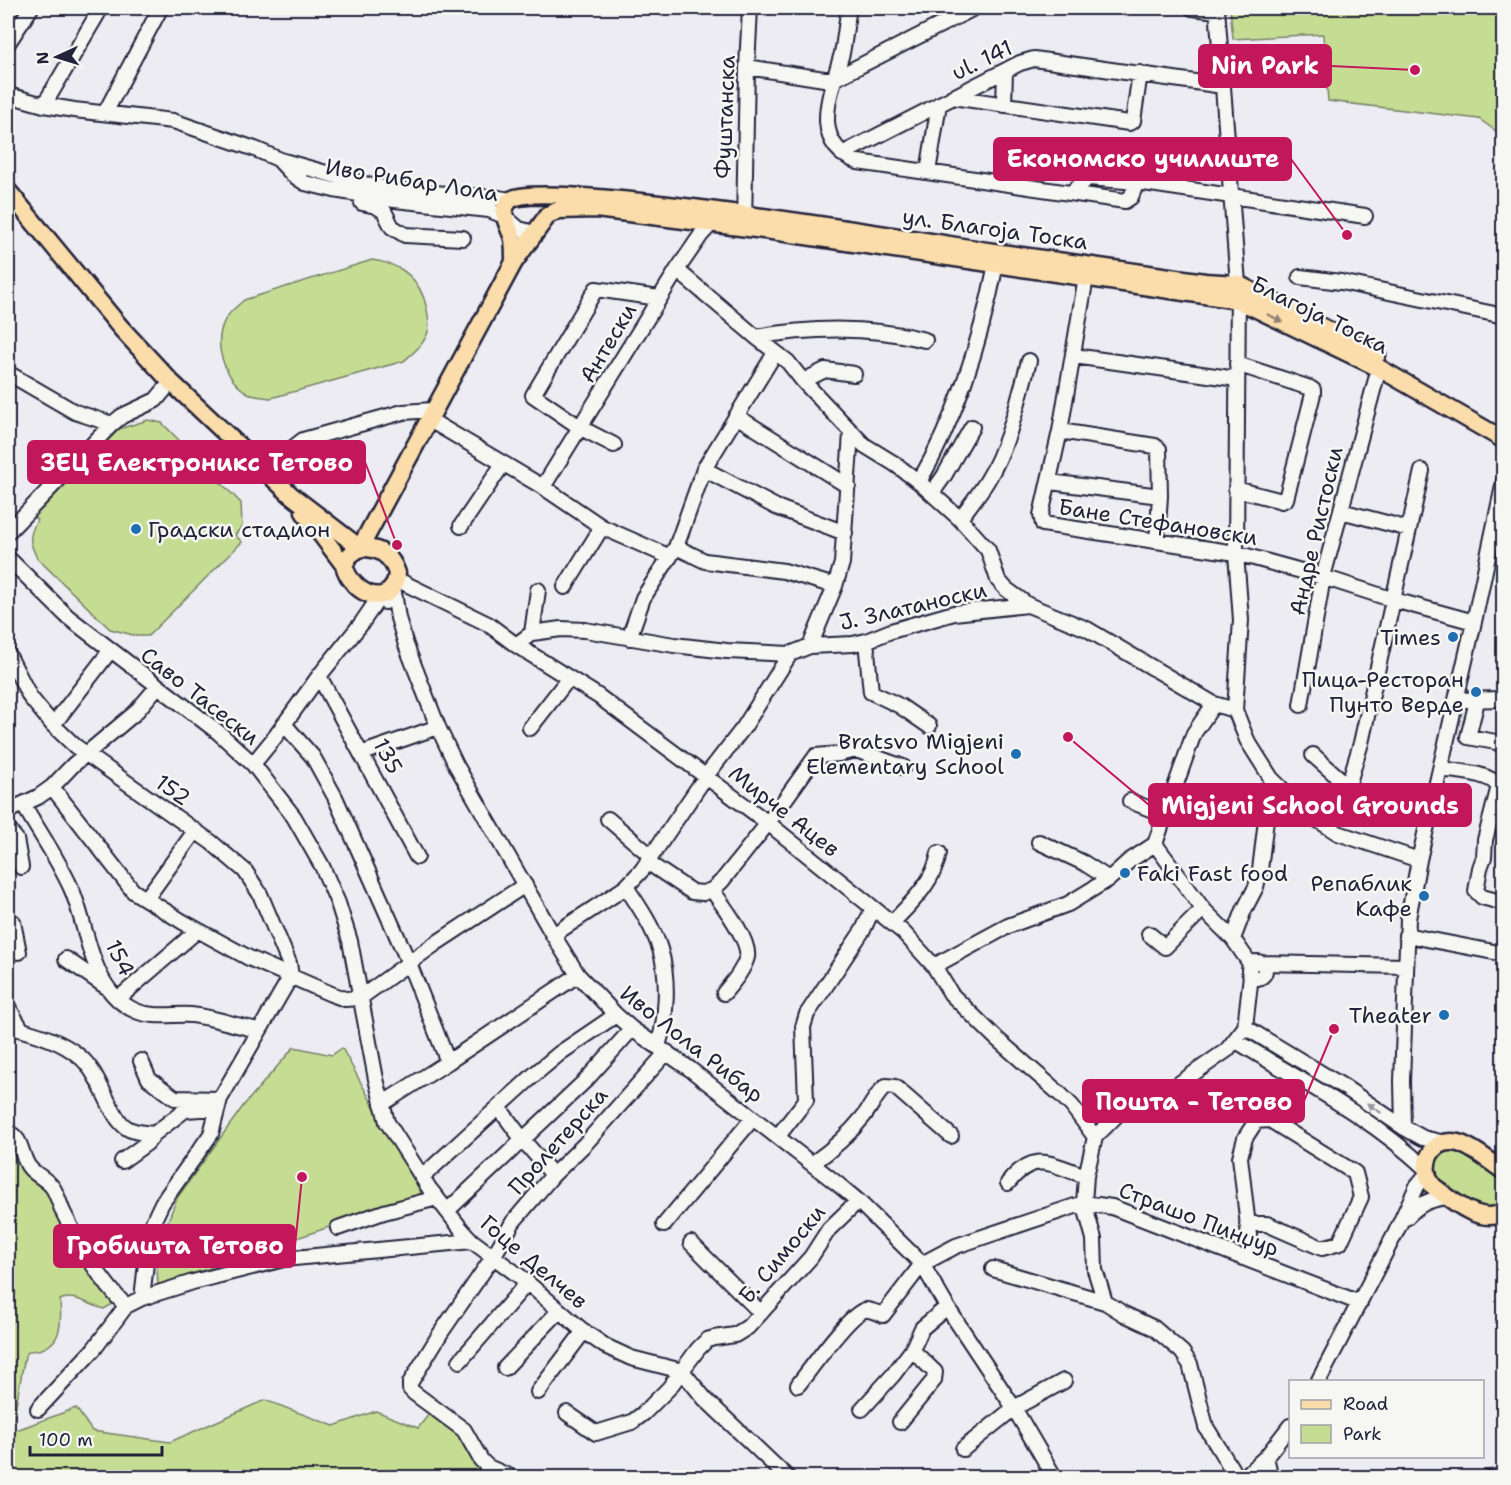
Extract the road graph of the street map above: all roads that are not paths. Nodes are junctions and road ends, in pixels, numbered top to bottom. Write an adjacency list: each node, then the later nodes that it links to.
1 (31, 8): 9 (street)
2 (100, 8): 17 (street)
3 (750, 8): 10 (street, Фуштанска)
4 (849, 8): 13 (street)
5 (974, 8): 13 (street)
6 (1192, 8): 8 (street)
7 (160, 9): 19 (street)
8 (1217, 9): 14 (street)
9 (8, 43)
10 (747, 67): 13 (street); 32 (street, Фуштанска)
11 (1005, 71): 12 (street, ul. 141); 16 (street, ul. 141); 18 (street)
12 (1140, 73): 14 (street, ul. 141); 18 (street)
13 (834, 79): 20 (street)
14 (1223, 86): 28 (street)
15 (8, 95): 17 (street, Иво Рибар Лола)
16 (946, 101): 18 (street); 20 (street, ul. 141); 22 (street)
17 (44, 105): 19 (street, Иво Рибар Лола)
18 (1004, 105)
19 (105, 113): 21 (street, Иво Рибар Лола)
20 (842, 154): 22 (street)
21 (278, 159): 25 (street, Иво Рибар Лола); 29 (street)
22 (928, 172): 26 (street)
23 (1137, 182): 26 (street); 26 (street); 28 (street)
24 (8, 190): 55 (main road)
25 (334, 190): 29 (street, Иво Рибар Лола); 35 (street)
26 (1071, 193)
27 (540, 196): 29 (main road, ул. Благоја Тоска); 30 (main road); 32 (main road, ул. Благоја Тоска)
28 (1232, 196): 31 (street); 41 (street)
29 (507, 208): 34 (street, Иво Рибар Лола); 36 (main road)
30 (548, 215): 33 (main road); 34 (main road)
31 (1365, 216)
32 (744, 220): 33 (main road); 37 (main road, Благоја Тоска); 41 (main road, ул. Благоја Тоска)
33 (712, 223): 38 (street, Антески)
34 (534, 233): 36 (main road)
35 (464, 238)
36 (514, 262): 56 (main road)
37 (996, 264): 39 (main road, Благоја Тоска); 71 (street)
38 (677, 270): 42 (street, Антески); 44 (street)
39 (1086, 277): 41 (main road, Благоја Тоска); 47 (street, Бане Стефановски)
40 (1300, 277): 43 (street)
41 (1238, 292): 49 (street); 50 (main road, Благоја Тоска, one-way to 50); 61 (main road, ул. Благоја Тоска)
42 (659, 298): 60 (street, Антески); 60 (street)
43 (1503, 316)
44 (756, 337): 45 (street); 46 (street)
45 (925, 340)
46 (775, 353): 54 (street); 57 (street)
47 (1074, 356): 53 (street); 62 (street, Бане Стефановски)
48 (1029, 361): 81 (street)
49 (1238, 364): 53 (street); 75 (street)
50 (1379, 368): 64 (main road, Благоја Тоска); 79 (street, Андре Ристоски)
51 (8, 373): 58 (street)
52 (854, 374): 54 (street)
53 (1238, 379): 75 (street)
54 (803, 381): 63 (street)
55 (171, 382): 58 (street); 69 (main road)
56 (430, 414): 66 (street, Ј. Златаноски); 69 (street); 80 (main road)
57 (736, 416): 67 (street); 73 (street)
58 (112, 424): 85 (street)
59 (972, 427): 76 (street)
60 (581, 428): 65 (street); 74 (street, Антески)
61 (1503, 428)
62 (1060, 431): 72 (street, Бане Стефановски); 78 (street)
63 (851, 433): 71 (street); 73 (street)
64 (1503, 440)
65 (614, 445)
66 (503, 464): 74 (street, Ј. Златаноски); 82 (street)
67 (704, 469): 86 (street); 89 (street)
68 (1422, 471): 84 (street)
69 (269, 474): 77 (main road)
70 (1503, 481): 101 (street)
71 (918, 482): 76 (street)
72 (1050, 482): 78 (street); 87 (street, Бане Стефановски)
73 (848, 486): 86 (street)
74 (543, 488): 83 (street, Ј. Златаноски)
75 (1236, 489): 91 (street)
76 (932, 493): 81 (street)
77 (291, 495): 88 (main road); 93 (main road)
78 (1160, 496): 87 (street)
79 (1341, 510): 84 (street); 94 (street, Андре Ристоски)
80 (376, 517): 88 (main road); 90 (main road)
81 (960, 519): 100 (street)
82 (461, 526)
83 (602, 527): 89 (street, Ј. Златаноски); 97 (street)
84 (1409, 529): 99 (street)
85 (8, 532)
86 (845, 533): 95 (street)
87 (1157, 541): 91 (street, Бане Стефановски)
88 (360, 548): 90 (main road); 93 (main road)
89 (673, 552): 95 (street, Ј. Златаноски); 103 (street)
90 (385, 553): 96 (main road)
91 (1236, 553): 94 (street, Бане Стефановски); 118 (street)
92 (8, 558): 107 (street, Саво Тасески)
93 (344, 565): 96 (main road)
94 (1323, 577): 99 (street, Бане Стефановски); 117 (street, Андре Ристоски)
95 (835, 586): 106 (street)
96 (390, 587): 105 (street, Мирче Ацев); 110 (street); 122 (street, Иво Лола Рибар)
97 (565, 587)
98 (538, 590): 102 (street)
99 (1394, 600): 101 (street, Бане Стефановски); 133 (street)
100 (1028, 605): 104 (street, Ј. Златаноски); 116 (street)
101 (1474, 622): 114 (street)
102 (532, 633): 103 (street, Ј. Златаноски); 105 (street, Ј. Златаноски)
103 (629, 638): 109 (street, Ј. Златаноски)
104 (866, 641): 106 (street, Ј. Златаноски); 121 (street)
105 (516, 645): 111 (street, Мирче Ацев)
106 (810, 646): 109 (street, Ј. Златаноски)
107 (110, 651): 112 (street, Саво Тасески); 120 (street)
108 (8, 654): 120 (street, 152)
109 (790, 654): 131 (street)
110 (320, 676): 119 (street); 126 (street, 135)
111 (569, 678): 123 (street); 131 (street, Мирче Ацев)
112 (158, 686): 125 (street); 128 (street, Саво Тасески)
113 (1503, 699): 115 (street)
114 (1455, 700): 115 (street); 130 (street)
115 (1477, 701): 124 (street)
116 (1214, 705): 118 (street); 138 (street)
117 (1301, 705)
118 (1235, 710): 132 (street)
119 (284, 724): 128 (street); 169 (street)
120 (53, 725): 125 (street, 152)
121 (929, 726)
122 (438, 727): 126 (street); 152 (street, Иво Лола Рибар)
123 (530, 728)
124 (1503, 746)
125 (87, 753): 134 (street); 143 (street, 152)
126 (363, 753): 147 (street, 135)
127 (1314, 755): 133 (street)
128 (253, 764): 177 (street, Саво Тасески)
129 (903, 767): 140 (street)
130 (1441, 769): 149 (street); 156 (street)
131 (706, 776): 140 (street, Мирче Ацев); 148 (street)
132 (1271, 778): 141 (street); 165 (street)
133 (1348, 786): 141 (street)
134 (52, 787): 136 (street); 155 (street)
135 (1130, 801): 138 (street)
136 (23, 804): 137 (street); 176 (street, 154)
137 (8, 811)
138 (1165, 815): 145 (street)
139 (608, 819): 148 (street)
140 (768, 823): 154 (street); 157 (street, Мирче Ацев)
141 (1330, 828): 149 (street)
142 (8, 829): 150 (street)
143 (195, 831): 155 (street); 174 (street, 152)
144 (1039, 842): 151 (street)
145 (1155, 844): 151 (street); 158 (street)
146 (939, 853): 160 (street)
147 (417, 856)
148 (649, 859): 153 (street); 154 (street)
149 (1419, 860): 164 (street)
150 (21, 867)
151 (1109, 879): 170 (street)
152 (525, 885): 163 (street, Иво Лола Рибар); 169 (street)
153 (626, 887): 163 (street); 186 (street)
154 (712, 890): 175 (street)
155 (146, 899): 161 (street)
156 (1503, 903)
157 (873, 908): 160 (street, Мирче Ацев); 198 (street)
158 (1203, 909): 162 (street); 165 (street)
159 (8, 921): 166 (street)
160 (892, 923): 170 (street, Мирче Ацев)
161 (198, 930): 174 (street); 176 (street)
162 (1149, 934)
163 (553, 935): 173 (street, Иво Лола Рибар)
164 (1406, 935): 167 (street); 171 (street)
165 (1233, 939): 172 (street)
166 (20, 952)
167 (1503, 954)
168 (66, 959): 176 (street)
169 (409, 963): 177 (street); 188 (street)
170 (934, 966): 200 (street, Мирче Ацев)
171 (1405, 966): 172 (street); 195 (street)
172 (1258, 971): 181 (street)
173 (578, 975): 179 (street, Иво Лола Рибар); 188 (street)
174 (291, 976): 177 (street); 184 (street)
175 (724, 993)
176 (115, 995): 184 (street, 154)
177 (360, 999): 192 (street, Саво Тасески)
178 (8, 1006): 183 (street)
179 (616, 1016): 182 (street, Иво Лола Рибар); 193 (street)
180 (8, 1026): 183 (street)
181 (1245, 1027): 185 (street); 189 (street)
182 (632, 1029): 186 (street, Иво Лола Рибар); 201 (street)
183 (22, 1030): 197 (street)
184 (258, 1030): 191 (street)
185 (1235, 1040): 190 (street); 200 (street)
186 (662, 1049): 194 (street, Иво Лола Рибар); 209 (street, Пролетерска)
187 (141, 1061): 191 (street)
188 (448, 1062): 192 (street)
189 (1340, 1085): 190 (street); 195 (street, one-way to 189)
190 (1330, 1099): 207 (street)
191 (218, 1104): 197 (street); 230 (street)
192 (382, 1104): 211 (street, Гоце Делчев)
193 (499, 1108): 201 (street); 211 (street)
194 (753, 1118): 198 (street, Иво Лола Рибар); 220 (street)
195 (1403, 1127): 202 (street)
196 (8, 1133): 233 (street)
197 (154, 1134): 205 (street)
198 (778, 1136): 206 (street, Иво Лола Рибар)
199 (951, 1136): 206 (street)
200 (1095, 1137): 210 (street)
201 (523, 1140): 209 (street); 217 (street)
202 (1445, 1143): 204 (main road); 207 (main road)
203 (1503, 1154): 204 (main road)
204 (1486, 1159): 208 (main road)
205 (122, 1161)
206 (813, 1163): 215 (street, Иво Лола Рибар)
207 (1426, 1171): 213 (main road); 221 (street)
208 (1503, 1171)
209 (553, 1174): 225 (street, Пролетерска)
210 (1086, 1176): 212 (street); 216 (street)
211 (422, 1177): 214 (street, Гоце Делчев)
212 (1008, 1183)
213 (1448, 1197): 218 (main road); 221 (street)
214 (437, 1198): 217 (street, Гоце Делчев); 222 (street)
215 (858, 1201): 227 (street, Иво Лола Рибар); 236 (street, Б. Симоски)
216 (1084, 1203): 226 (street, Страшо Пинџур); 227 (street, Страшо Пинџур); 231 (street)
217 (447, 1211): 223 (street, Гоце Делчев)
218 (1502, 1214)
219 (1247, 1224): 219 (street); 226 (street)
220 (664, 1225)
221 (1399, 1226): 232 (street)
222 (338, 1228)
223 (472, 1241): 225 (street, Гоце Делчев); 230 (street)
224 (691, 1243): 236 (street)
225 (493, 1257): 229 (street, Гоце Делчев); 255 (street, Пролетерска)
226 (1252, 1261): 232 (street, Страшо Пинџур)
227 (922, 1264): 234 (street, Иво Лола Рибар); 244 (street)
228 (993, 1269): 231 (street)
229 (526, 1283): 235 (street, Гоце Делчев); 239 (street)
230 (142, 1298): 233 (street)
231 (1105, 1302): 258 (street)
232 (1360, 1303): 242 (street)
233 (126, 1306): 247 (street)
234 (947, 1307): 238 (street); 246 (street, Иво Лола Рибар)
235 (559, 1311): 237 (street, Гоце Делчев); 240 (street)
236 (761, 1313): 241 (street, Б. Симоски)
237 (584, 1331): 241 (street, Гоце Делчев); 245 (street)
238 (912, 1350): 248 (street); 250 (street)
239 (460, 1361)
240 (505, 1368)
241 (682, 1371): 249 (street, Б. Симоски); 256 (street)
242 (1319, 1380)
243 (1064, 1381): 246 (street)
244 (798, 1385)
245 (538, 1392)
246 (1014, 1408): 252 (street); 257 (street, Иво Лола Рибар)
247 (38, 1409)
248 (862, 1409)
249 (567, 1413)
250 (900, 1422)
251 (1289, 1427): 253 (street)
252 (963, 1449)
253 (1266, 1457): 259 (street); 260 (street)
254 (1503, 1476): 261 (street)
255 (513, 1478)
256 (788, 1478)
257 (1055, 1478)
258 (1237, 1478)
259 (1244, 1478)
260 (1271, 1478)
261 (1491, 1478)

